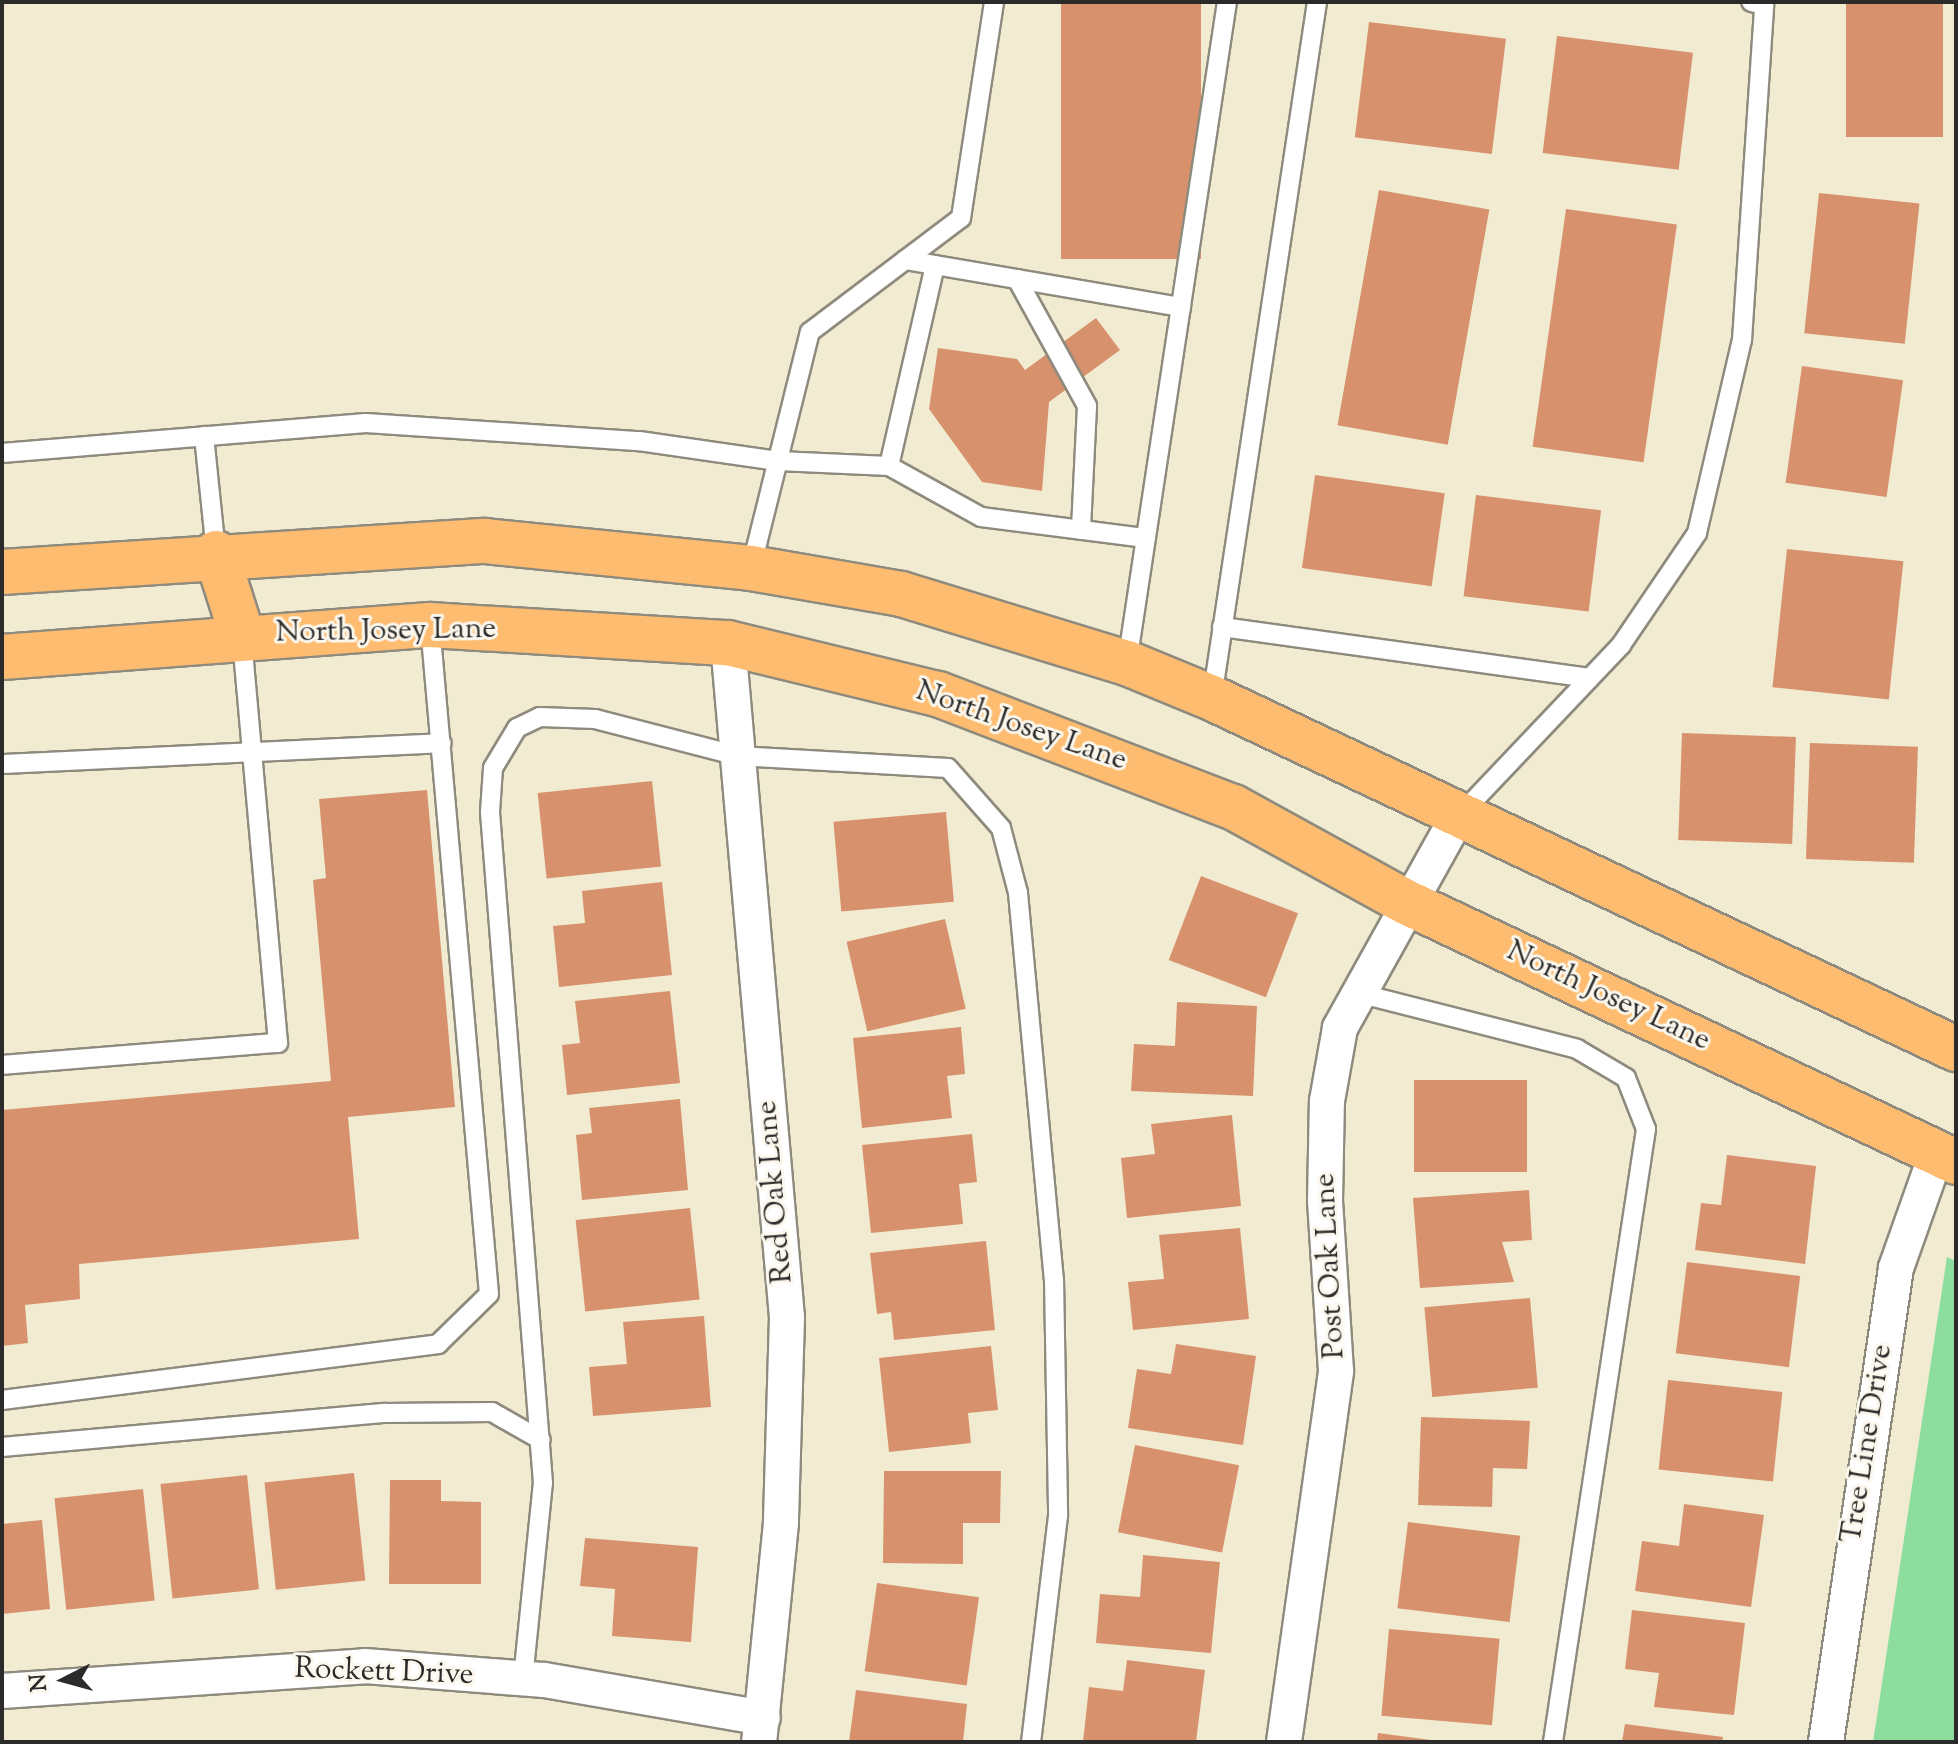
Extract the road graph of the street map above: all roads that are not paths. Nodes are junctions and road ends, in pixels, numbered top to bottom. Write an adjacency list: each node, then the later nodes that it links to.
1 (994, 2): 5 (lane)
2 (1227, 2): 8 (lane)
3 (1317, 2): 19 (lane)
4 (1751, 2): 24 (lane)
5 (905, 260): 6 (lane); 11 (lane)
6 (935, 265): 7 (lane); 12 (lane)
7 (1017, 279): 8 (lane); 13 (lane)
8 (1181, 307): 14 (lane)
9 (204, 436): 10 (lane); 11 (lane); 15 (lane)
10 (2, 453)
11 (778, 461): 12 (lane); 16 (lane)
12 (889, 466): 13 (lane)
13 (1081, 530): 14 (lane)
14 (1146, 538): 23 (lane)
15 (216, 553): 16 (main road); 17 (main road); 20 (main road)
16 (751, 568): 23 (main road)
17 (2, 572)
18 (430, 625): 20 (main road, North Josey Lane); 21 (main road, North Josey Lane); 26 (lane)
19 (1222, 627): 24 (lane); 25 (lane)
20 (242, 635): 22 (main road, North Josey Lane); 27 (lane)
21 (728, 643): 28 (street, Red Oak Lane); 31 (main road, North Josey Lane)
22 (2, 657)
23 (1127, 663): 25 (main road)
24 (1589, 678): 30 (lane)
25 (1212, 698): 30 (main road)
26 (441, 743): 27 (lane); 36 (lane)
27 (252, 751): 29 (lane); 34 (lane)
28 (738, 756): 37 (lane); 41 (street, Red Oak Lane); 42 (lane)
29 (2, 764)
30 (1457, 818): 31 (street, Post Oak Lane); 33 (main road)
31 (1406, 902): 32 (street, Post Oak Lane); 35 (main road, North Josey Lane)
32 (1358, 993): 43 (street, Post Oak Lane); 44 (lane)
33 (1956, 1049)
34 (2, 1065)
35 (1947, 1157): 45 (street, Tree Line Drive)
36 (2, 1400)
37 (541, 1440): 38 (lane); 39 (lane)
38 (2, 1447)
39 (523, 1679): 40 (street, Rockett Drive); 41 (street, Rockett Drive)
40 (2, 1691)
41 (761, 1730)
42 (1031, 1742)
43 (1284, 1742)
44 (1553, 1742)
45 (1826, 1742)

